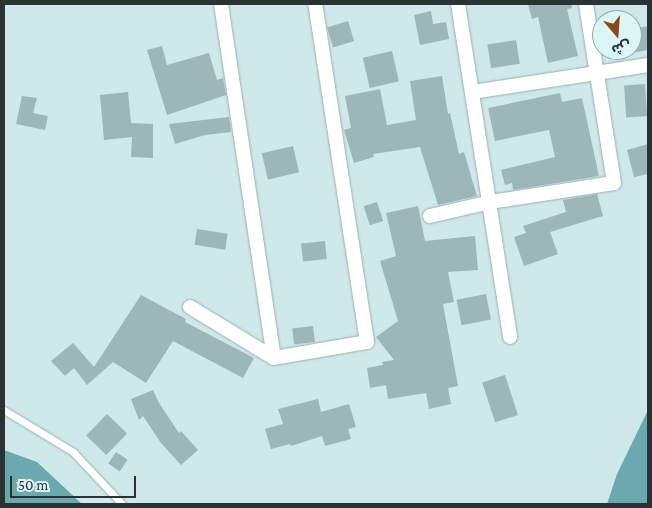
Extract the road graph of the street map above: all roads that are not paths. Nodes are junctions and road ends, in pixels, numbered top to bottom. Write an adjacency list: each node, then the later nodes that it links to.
1 (221, 4): 12 (street)
2 (315, 4): 12 (street)
3 (458, 4): 7 (street)
4 (586, 4): 6 (street)
5 (648, 65): 6 (street)
6 (598, 74): 7 (street); 8 (street)
7 (472, 92): 8 (street)
8 (490, 202): 9 (street); 11 (street)
9 (430, 216)
10 (190, 307): 12 (street)
11 (510, 337)
12 (274, 358)
13 (4, 410): 14 (lane)
14 (122, 504)

